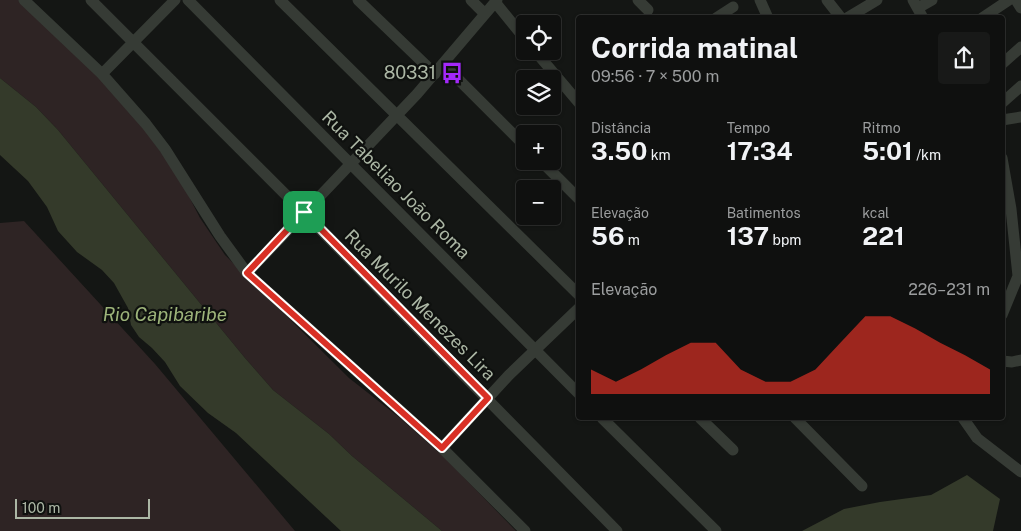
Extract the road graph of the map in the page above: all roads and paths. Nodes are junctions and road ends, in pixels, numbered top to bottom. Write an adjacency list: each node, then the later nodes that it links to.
1 (24, 0): 33 (street)
2 (91, 0): 28 (street, Rua Murilo Menezes Lira)
3 (175, 0): 28 (street)
4 (188, 0): 42 (street, Rua Tabeliao João Roma)
5 (280, 0): 38 (street)
6 (358, 0): 34 (street)
7 (471, 0): 20 (street)
8 (638, 0): 19 (street)
9 (760, 0): 23 (street)
10 (827, 0): 24 (street)
11 (877, 0): 25 (street)
12 (932, 0): 17 (street)
13 (1009, 0): 26 (street)
14 (1016, 0): 18 (street)
15 (496, 1): 20 (street); 27 (street)
16 (731, 3): 21 (street); 22 (street)
17 (918, 8)
18 (1021, 8)
19 (648, 10)
20 (485, 14): 32 (street)
21 (719, 15)
22 (737, 15)
23 (767, 15)
24 (838, 15)
25 (852, 15)
26 (986, 15)
27 (516, 27)
28 (134, 42): 33 (street); 47 (street, Rua Murilo Menezes Lira)
29 (1021, 47): 31 (street)
30 (543, 60): 36 (street)
31 (1005, 61)
32 (443, 64): 34 (street); 41 (street)
33 (102, 74): 48 (street)
34 (435, 74): 38 (street)
35 (1021, 86): 37 (street)
36 (576, 99)
37 (1005, 100)
38 (397, 115): 42 (street); 50 (street)
39 (1021, 117): 40 (street)
40 (1005, 120)
41 (516, 137)
42 (351, 164): 47 (street); 53 (street, Rua Tabeliao João Roma)
43 (550, 170): 45 (street)
44 (1006, 194): 46 (street)
45 (576, 196)
46 (1016, 208): 49 (street)
47 (304, 212): 48 (street); 57 (street, Rua Murilo Menezes Lira)
48 (247, 273): 62 (street)
49 (1019, 276): 51 (street)
50 (576, 292)
51 (1005, 310)
52 (576, 311): 53 (street)
53 (535, 351): 56 (street, Rua Tabeliao João Roma); 57 (street)
54 (1021, 360): 55 (street)
55 (1005, 361)
56 (576, 391)
57 (488, 398): 62 (street); 67 (street, Rua Murilo Menezes Lira)
58 (604, 420): 68 (street)
59 (702, 420): 63 (street)
60 (796, 420): 65 (street)
61 (964, 420): 64 (street)
62 (442, 448): 66 (street)
63 (733, 450)
64 (1021, 472)
65 (862, 486)
66 (525, 531)
67 (617, 531)
68 (716, 531)

